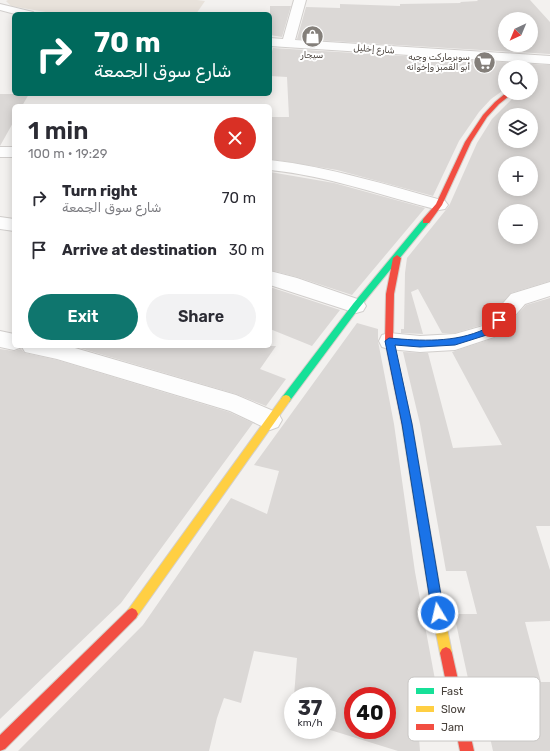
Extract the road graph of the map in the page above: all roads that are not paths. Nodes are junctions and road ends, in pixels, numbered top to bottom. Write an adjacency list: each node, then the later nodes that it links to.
1 (300, 0): 5 (street)
2 (0, 7): 3 (street)
3 (21, 12)
4 (272, 42): 5 (street, شارع إخليل)
5 (288, 43): 7 (street, شارع إخليل)
6 (550, 60): 8 (street, شارع إخليل)
7 (498, 62)
8 (538, 64)
9 (501, 100): 13 (street)
10 (0, 152): 11 (street)
11 (12, 152)
12 (272, 165): 13 (street)
13 (439, 205): 16 (street)
14 (0, 223): 15 (street)
15 (12, 225)
16 (398, 255): 19 (street); 21 (street)
17 (272, 278): 19 (street)
18 (550, 289): 21 (street)
19 (356, 306): 24 (street)
20 (0, 340): 22 (street)
21 (389, 341): 25 (street)
22 (12, 342)
23 (42, 348): 24 (street)
24 (270, 420): 27 (street)
25 (452, 677)
26 (466, 741): 28 (street)
27 (0, 744)
28 (468, 751)

